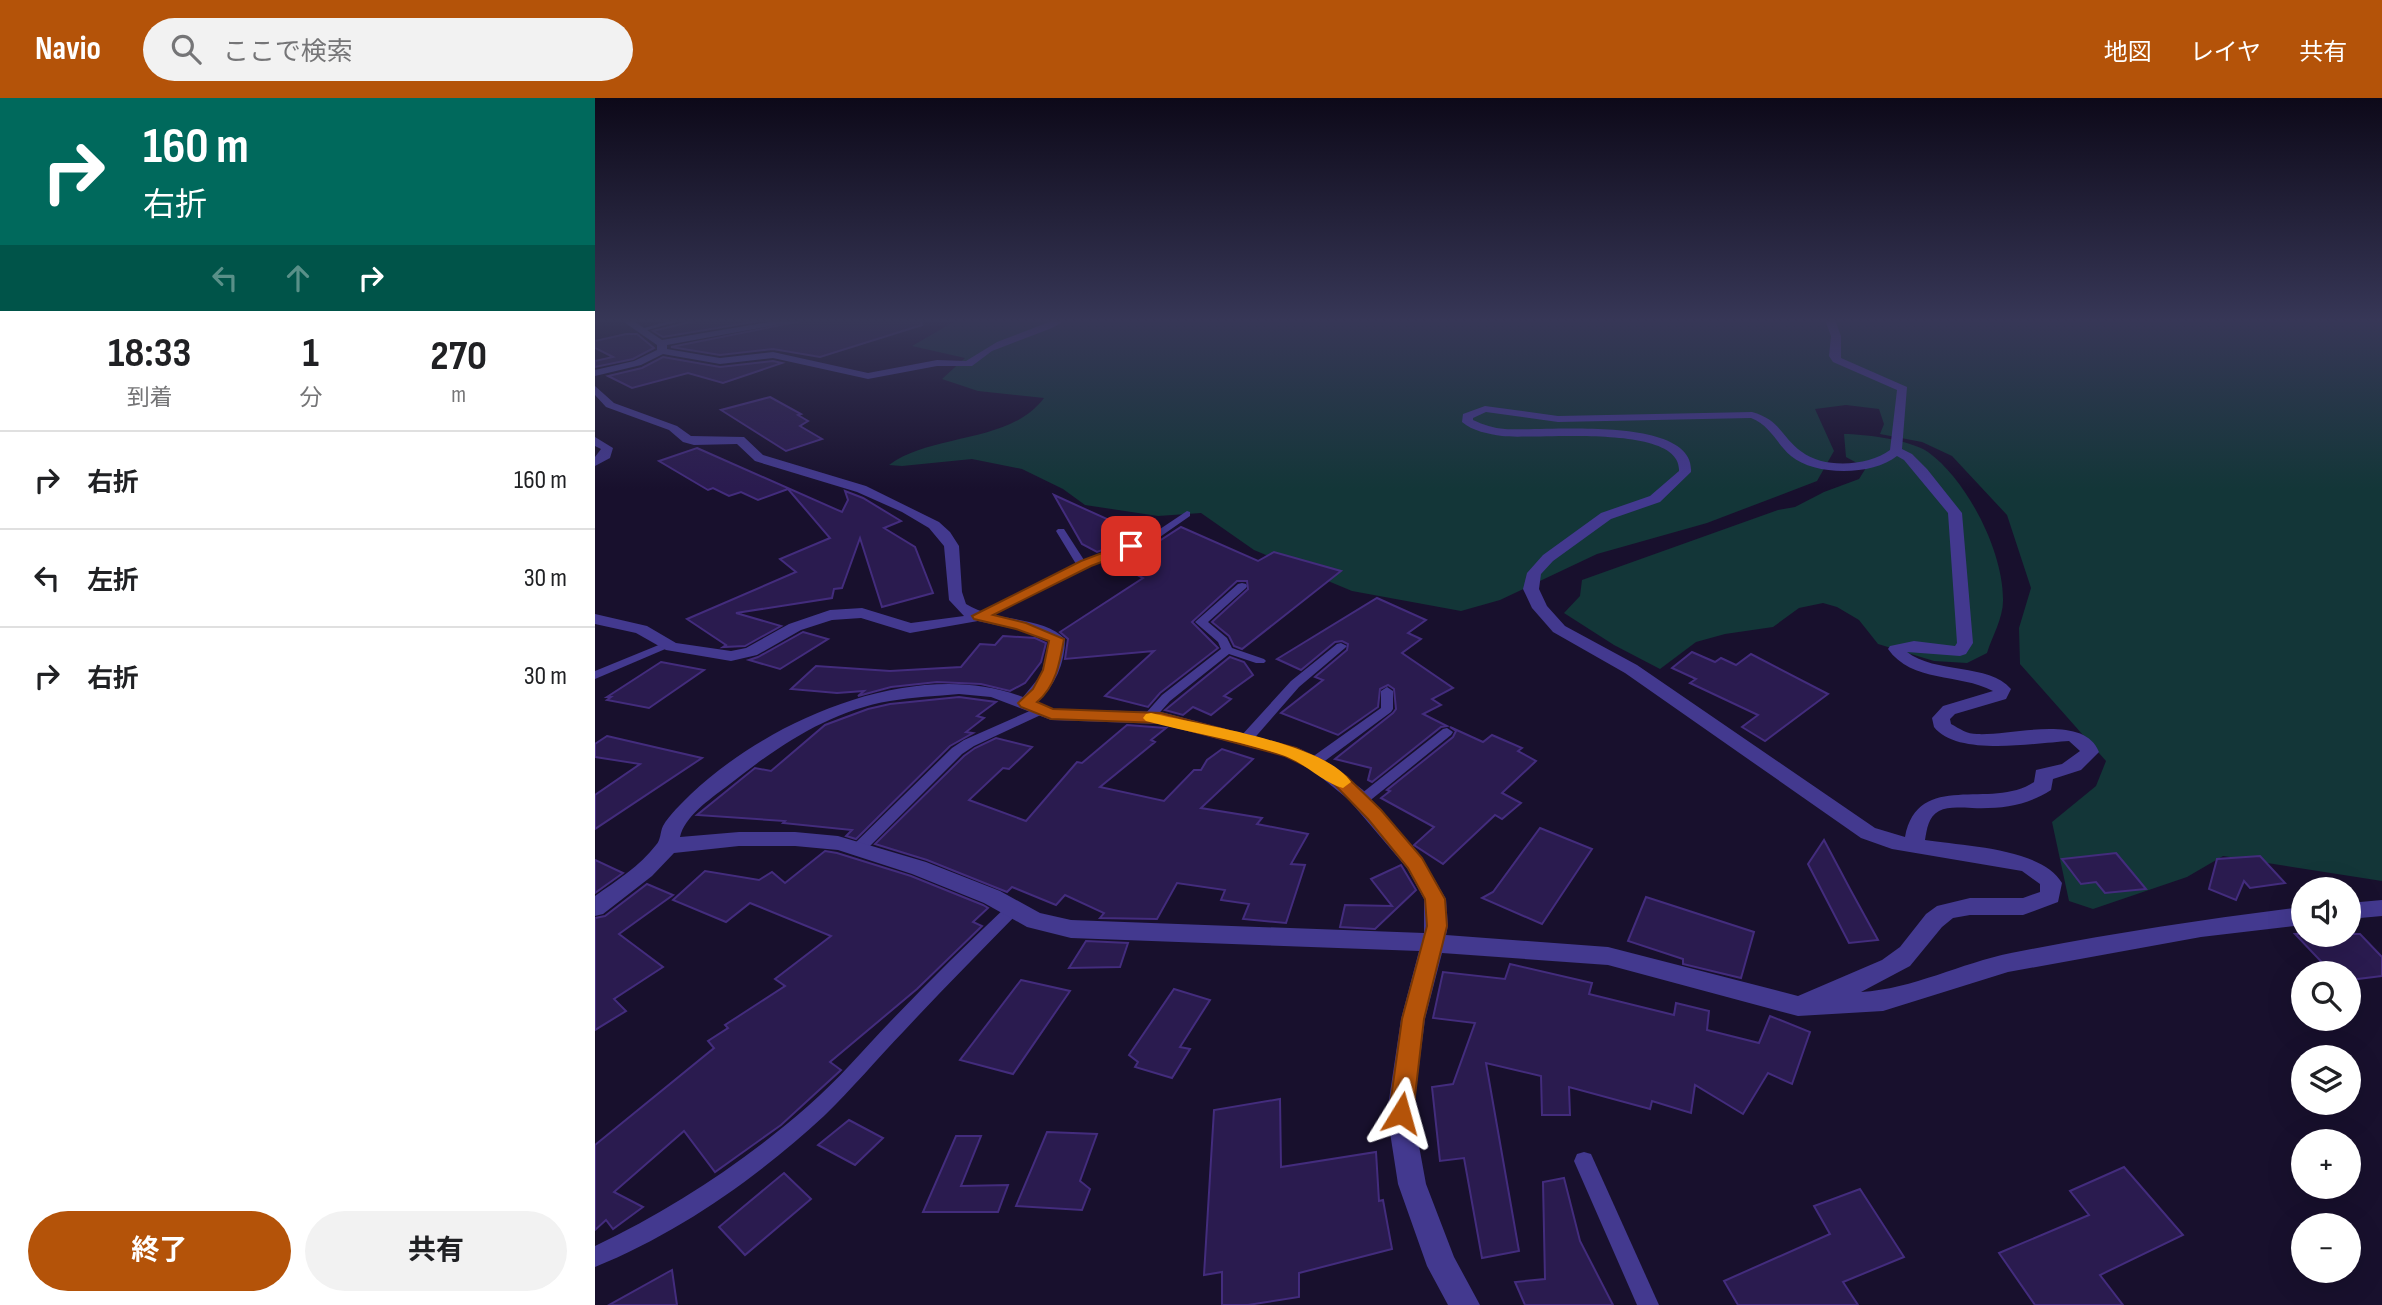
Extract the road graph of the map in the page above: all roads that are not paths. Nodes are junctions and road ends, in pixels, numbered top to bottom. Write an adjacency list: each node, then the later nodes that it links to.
1 (1874, 376): 4 (street)
2 (595, 389): 10 (street)
3 (595, 441): 5 (street)
4 (1896, 451): 25 (street); 25 (street)
5 (595, 462)
6 (1187, 514): 8 (lane)
7 (1061, 531): 8 (lane)
8 (1082, 566): 10 (lane)
9 (1242, 586): 14 (lane)
10 (979, 616): 12 (street); 18 (street)
11 (595, 619): 12 (street)
12 (666, 645): 16 (lane)
13 (1341, 646): 21 (lane)
14 (1227, 650): 15 (lane); 19 (lane)
15 (1260, 661)
16 (595, 675)
17 (1387, 691): 22 (lane)
18 (1034, 706): 19 (street); 24 (street); 26 (lane)
19 (1149, 718): 21 (street)
20 (1447, 732): 23 (lane)
21 (1245, 738): 22 (street)
22 (1313, 763): 23 (street)
23 (1362, 800): 32 (street)
24 (668, 846): 26 (street); 27 (street)
25 (1914, 846): 33 (street)
26 (857, 849): 29 (street)
27 (595, 908)
28 (2382, 908): 30 (street)
29 (1013, 909): 32 (street); 35 (lane)
30 (2361, 910)
31 (2291, 917): 33 (street)
32 (1433, 943): 33 (street); 36 (street)
33 (1798, 1006)
34 (1584, 1161): 37 (lane)
35 (595, 1257)
36 (1465, 1305)
37 (1648, 1305)

